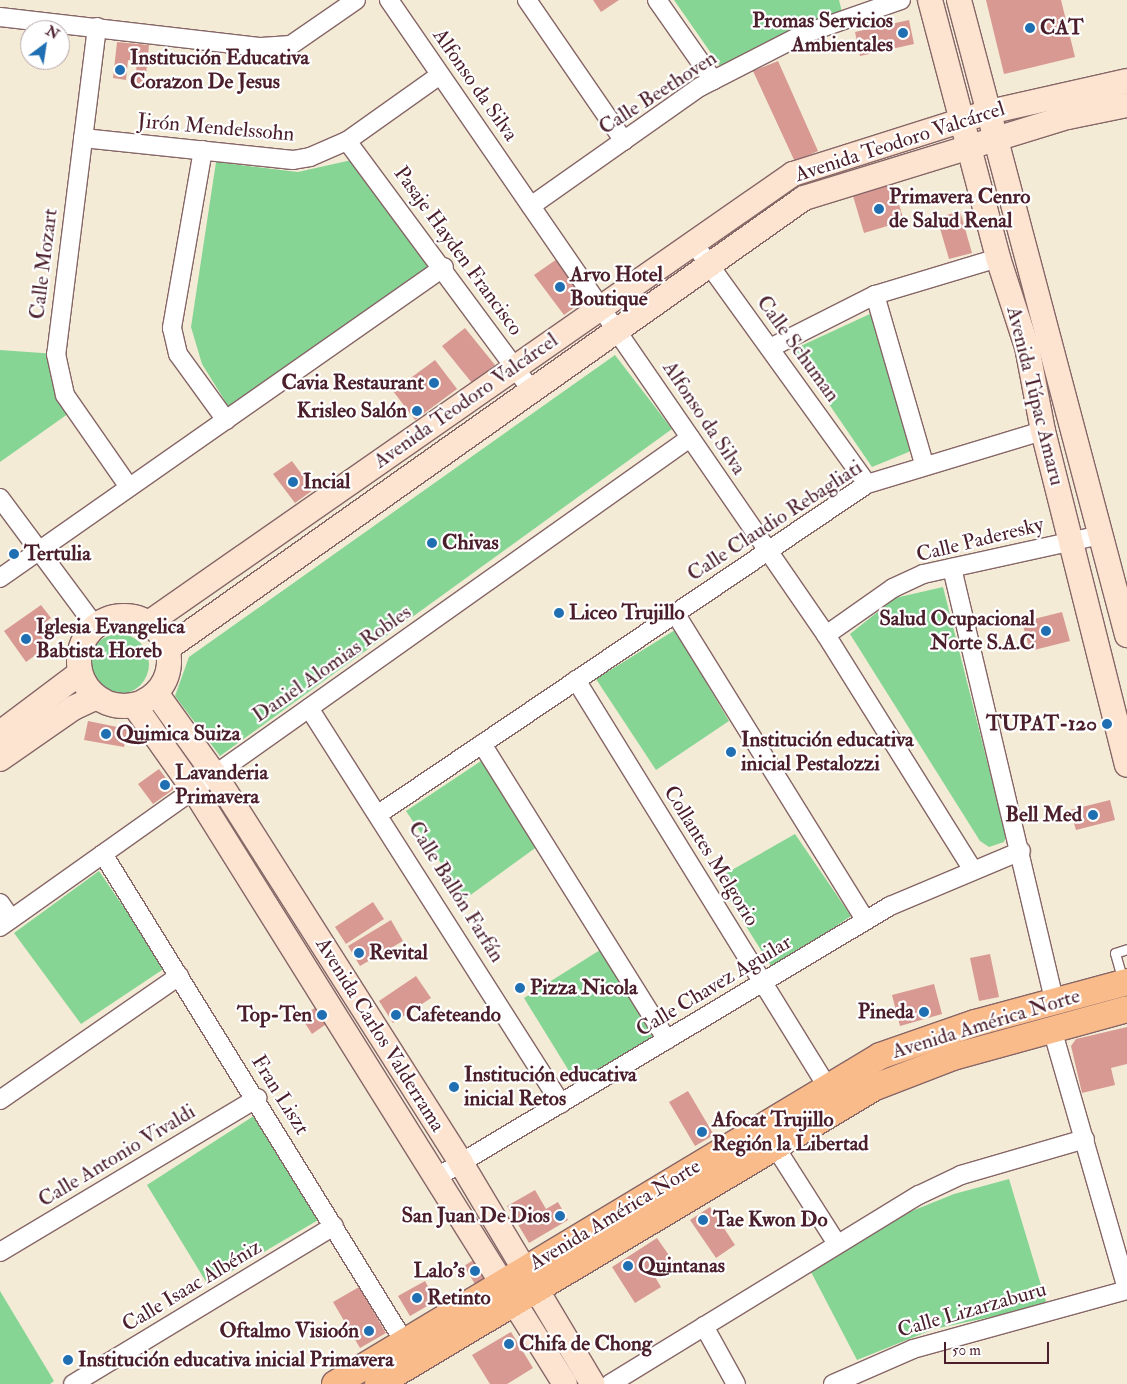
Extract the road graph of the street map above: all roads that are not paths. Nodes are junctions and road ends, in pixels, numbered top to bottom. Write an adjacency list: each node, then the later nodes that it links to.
1 (389, 0): 10 (street, Alfonso da Silva)
2 (527, 0): 18 (street)
3 (657, 0): 11 (street)
4 (901, 0): 11 (street, Calle Beethoven)
5 (930, 0): 15 (street, Avenida Túpac Amaru)
6 (959, 0): 14 (street, Avenida Túpac Amaru)
7 (346, 3): 9 (street)
8 (0, 17): 9 (street)
9 (97, 27): 16 (street, Calle Mozart)
10 (440, 75): 19 (street, Jirón Mendelssohn); 22 (street, Alfonso da Silva)
11 (713, 80): 18 (street, Calle Beethoven)
12 (1127, 81): 14 (street, Avenida Teodoro Valcárcel)
13 (1127, 105): 17 (street, Avenida Teodoro Valcárcel)
14 (989, 112): 15 (street, Avenida Teodoro Valcárcel); 17 (street, Avenida Túpac Amaru)
15 (962, 119): 20 (street, Avenida Túpac Amaru); 23 (street, Avenida Teodoro Valcárcel)
16 (83, 138): 21 (street, Jirón Mendelssohn); 38 (street, Calle Mozart)
17 (996, 139): 20 (street, Avenida Teodoro Valcárcel); 41 (street, Avenida Túpac Amaru)
18 (624, 140): 22 (street, Calle Beethoven)
19 (347, 141): 21 (street, Jirón Mendelssohn); 26 (street, Pasaje Hayden Francisco)
20 (969, 146): 24 (street, Avenida Túpac Amaru); 25 (street, Avenida Teodoro Valcárcel)
21 (202, 150): 33 (street)
22 (531, 206): 28 (street, Alfonso da Silva)
23 (692, 241): 25 (street, Calle Schuman); 28 (street, Avenida Teodoro Valcárcel)
24 (998, 258): 27 (street); 34 (street, Avenida Túpac Amaru)
25 (708, 264): 29 (street, Avenida Teodoro Valcárcel); 30 (street, Calle Schuman)
26 (444, 267): 31 (street, Pasaje Hayden Francisco); 33 (street)
27 (875, 295): 30 (street); 36 (street)
28 (600, 306): 29 (street, Alfonso da Silva); 31 (street, Avenida Teodoro Valcárcel)
29 (616, 329): 32 (street, Avenida Teodoro Valcárcel); 35 (street, Alfonso da Silva)
30 (770, 348): 37 (street, Calle Schuman)
31 (515, 367): 32 (street, Pasaje Hayden Francisco); 40 (street, Avenida Teodoro Valcárcel)
32 (531, 390): 45 (street, Avenida Teodoro Valcárcel)
33 (226, 420): 38 (street)
34 (1043, 431): 36 (street, Calle Claudio Rebagliati); 42 (street, Avenida Túpac Amaru)
35 (690, 438): 44 (street, Alfonso da Silva); 59 (street, Daniel Alomias Robles)
36 (924, 464): 37 (street, Calle Claudio Rebagliati)
37 (867, 484): 44 (street, Calle Claudio Rebagliati)
38 (130, 487): 43 (street)
39 (0, 498): 43 (street)
40 (286, 530): 45 (street); 49 (street, Avenida Teodoro Valcárcel)
41 (1100, 535): 42 (street, Calle Paderesky); 52 (street, Avenida Túpac Amaru)
42 (1071, 542): 46 (street, Calle Paderesky); 63 (street, Avenida Túpac Amaru)
43 (39, 551): 47 (street); 50 (street)
44 (768, 551): 48 (street, Calle Claudio Rebagliati); 51 (street, Alfonso da Silva)
45 (303, 552): 53 (street, Avenida Teodoro Valcárcel)
46 (952, 568): 51 (street, Calle Paderesky); 67 (street)
47 (0, 578)
48 (675, 613): 55 (street, Calle Claudio Rebagliati); 71 (street)
49 (150, 622): 50 (street); 53 (street)
50 (95, 626): 54 (street)
51 (826, 635): 69 (street, Alfonso da Silva)
52 (1127, 636)
53 (168, 648): 56 (street)
54 (80, 673): 57 (street); 60 (street)
55 (576, 680): 61 (street, Calle Claudio Rebagliati); 75 (street, Collantes Melgorio)
56 (156, 693): 58 (street); 64 (street, Avenida Carlos Valderrama)
57 (97, 697): 58 (street); 62 (street)
58 (134, 705): 65 (street, Avenida Carlos Valderrama)
59 (309, 708): 64 (street, Daniel Alomias Robles); 66 (street, Calle Ballón Farfán)
60 (0, 733)
61 (482, 744): 66 (street, Calle Claudio Rebagliati); 80 (street)
62 (0, 759)
63 (1127, 765)
64 (215, 775): 65 (street, Daniel Alomias Robles); 87 (street, Avenida Carlos Valderrama)
65 (194, 790): 68 (street, Daniel Alomias Robles); 88 (street, Avenida Carlos Valderrama)
66 (380, 813): 84 (street, Calle Ballón Farfán)
67 (1021, 851): 69 (street, Calle Chavez Aguilar); 77 (street)
68 (103, 854): 72 (street, Daniel Alomias Robles); 74 (street, Fran Liszt)
69 (972, 868): 71 (street, Calle Chavez Aguilar)
70 (0, 903): 72 (street)
71 (866, 921): 75 (street, Calle Chavez Aguilar)
72 (6, 923)
73 (1127, 949): 76 (lane)
74 (179, 976): 82 (street, Fran Liszt); 83 (street)
75 (763, 983): 80 (street, Calle Chavez Aguilar); 81 (street, Collantes Melgorio)
76 (1126, 986): 77 (main road, Avenida América Norte)
77 (1054, 1001): 81 (main road, Avenida América Norte)
78 (1127, 1009): 79 (main road, Avenida América Norte)
79 (1052, 1029): 81 (main road, Avenida América Norte); 85 (street)
80 (666, 1040): 84 (street, Calle Chavez Aguilar)
81 (833, 1096): 86 (main road, Avenida América Norte); 92 (main road, Avenida América Norte)
82 (257, 1098): 89 (street, Fran Liszt); 91 (street, Calle Antonio Vivaldi)
83 (0, 1100)
84 (561, 1103): 87 (street, Calle Chavez Aguilar)
85 (1084, 1139): 90 (street); 93 (street)
86 (774, 1144): 90 (street); 92 (main road, Avenida América Norte)
87 (461, 1162): 88 (street, Calle Chavez Aguilar); 92 (street, Avenida Carlos Valderrama)
88 (439, 1176): 94 (street, Avenida Carlos Valderrama)
89 (334, 1226): 96 (street, Fran Liszt); 97 (street, Calle Isaac Albéniz)
90 (837, 1244): 95 (street)
91 (0, 1252)
92 (532, 1278): 94 (main road, Avenida América Norte); 101 (street, Avenida Carlos Valderrama)
93 (1127, 1289): 104 (street, Calle Lizarzaburu)
94 (509, 1292): 96 (main road, Avenida América Norte); 100 (street, Avenida Carlos Valderrama)
95 (704, 1326): 102 (street); 103 (street)
96 (411, 1351): 98 (main road, Avenida América Norte); 99 (main road, Avenida América Norte)
97 (74, 1384)
98 (334, 1384)
99 (378, 1384)
100 (565, 1384)
101 (593, 1384)
102 (610, 1384)
103 (736, 1384)
104 (832, 1384)

